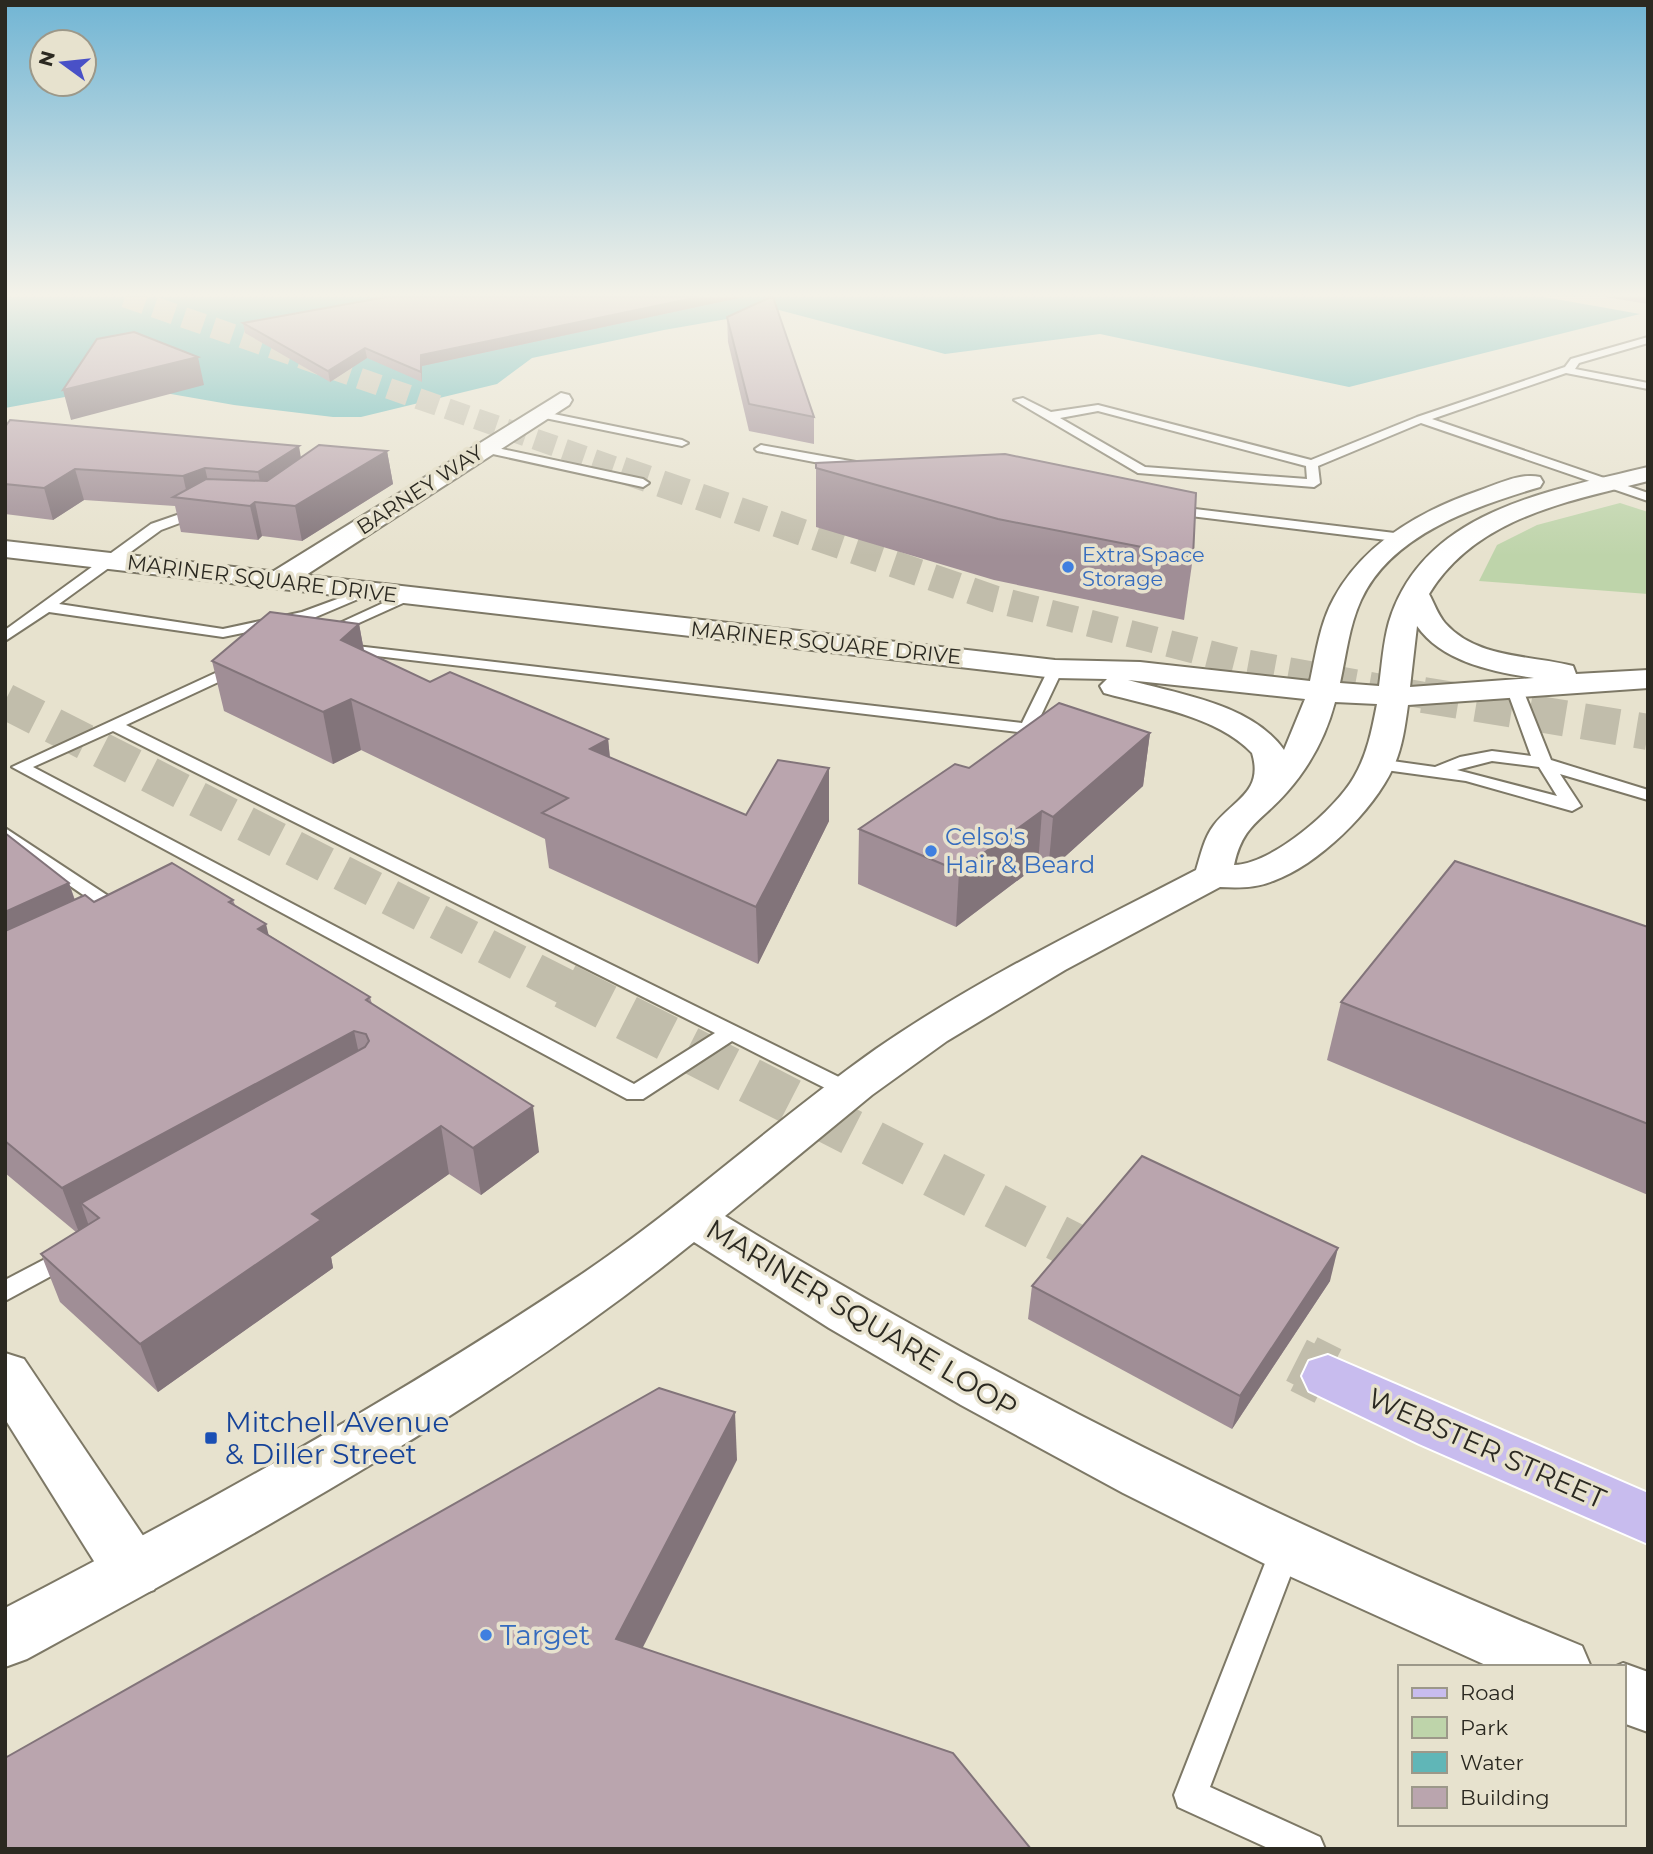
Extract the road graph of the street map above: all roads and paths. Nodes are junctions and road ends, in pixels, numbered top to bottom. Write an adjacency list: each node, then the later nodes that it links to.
1 (1525, 384): 6 (lane)
2 (561, 400): 4 (street, BARNEY WAY)
3 (1019, 400): 5 (lane)
4 (539, 414): 7 (lane); 8 (street, BARNEY WAY)
5 (1049, 416): 11 (lane); 11 (lane)
6 (1421, 419): 11 (lane); 13 (lane)
7 (682, 443)
8 (484, 449): 15 (lane); 23 (street, BARNEY WAY)
9 (761, 449): 12 (lane)
10 (1648, 451): 13 (street)
11 (1312, 464)
12 (870, 469)
13 (1571, 471): 16 (lane); 20 (street)
14 (1648, 474): 16 (street, MARINER SQUARE LOOP)
15 (643, 484)
16 (1609, 484): 17 (lane); 25 (street, MARINER SQUARE LOOP)
17 (1648, 497)
18 (212, 506): 22 (lane)
19 (1161, 509): 20 (lane)
20 (1403, 538): 35 (street)
21 (9, 552): 22 (street, MARINER SQUARE DRIVE)
22 (107, 561): 23 (street, MARINER SQUARE DRIVE); 27 (lane)
23 (279, 580): 24 (street, MARINER SQUARE DRIVE)
24 (370, 591): 26 (street, MARINER SQUARE DRIVE); 27 (lane)
25 (1415, 594): 33 (street); 36 (street, MARINER SQUARE LOOP)
26 (407, 596): 29 (lane); 32 (street, MARINER SQUARE DRIVE)
27 (47, 607): 28 (lane)
28 (5, 637)
29 (305, 641)
30 (321, 647): 32 (lane)
31 (252, 661): 37 (lane)
32 (1055, 669): 35 (street, MARINER SQUARE DRIVE); 42 (street)
33 (1646, 679): 34 (street, MARINER SQUARE DRIVE)
34 (1515, 690): 36 (street, MARINER SQUARE DRIVE); 38 (lane)
35 (1323, 693): 36 (street, MARINER SQUARE DRIVE); 42 (street)
36 (1393, 696): 39 (street, MARINER SQUARE LOOP)
37 (113, 725): 46 (lane); 46 (lane)
38 (1544, 763): 40 (lane); 40 (lane); 41 (lane)
39 (1378, 764): 40 (lane); 44 (street, MARINER SQUARE LOOP)
40 (1439, 771)
41 (1648, 795)
42 (1264, 797): 44 (street)
43 (5, 833): 45 (lane)
44 (1213, 876): 47 (street, MARINER SQUARE LOOP)
45 (103, 927)
46 (731, 1032): 47 (lane)
47 (849, 1091): 48 (street, MARINER SQUARE LOOP)
48 (692, 1218): 54 (street, MARINER SQUARE LOOP); 55 (street)
49 (89, 1244): 50 (lane)
50 (5, 1292)
51 (5, 1374): 55 (street)
52 (1328, 1376): 53 (main road, WEBSTER STREET)
53 (1648, 1519)
54 (1286, 1547): 57 (street, MARINER SQUARE LOOP); 60 (lane)
55 (134, 1571): 56 (street)
56 (5, 1639)
57 (1555, 1665)
58 (1625, 1694): 59 (street)
59 (1648, 1702)
60 (1308, 1849)

